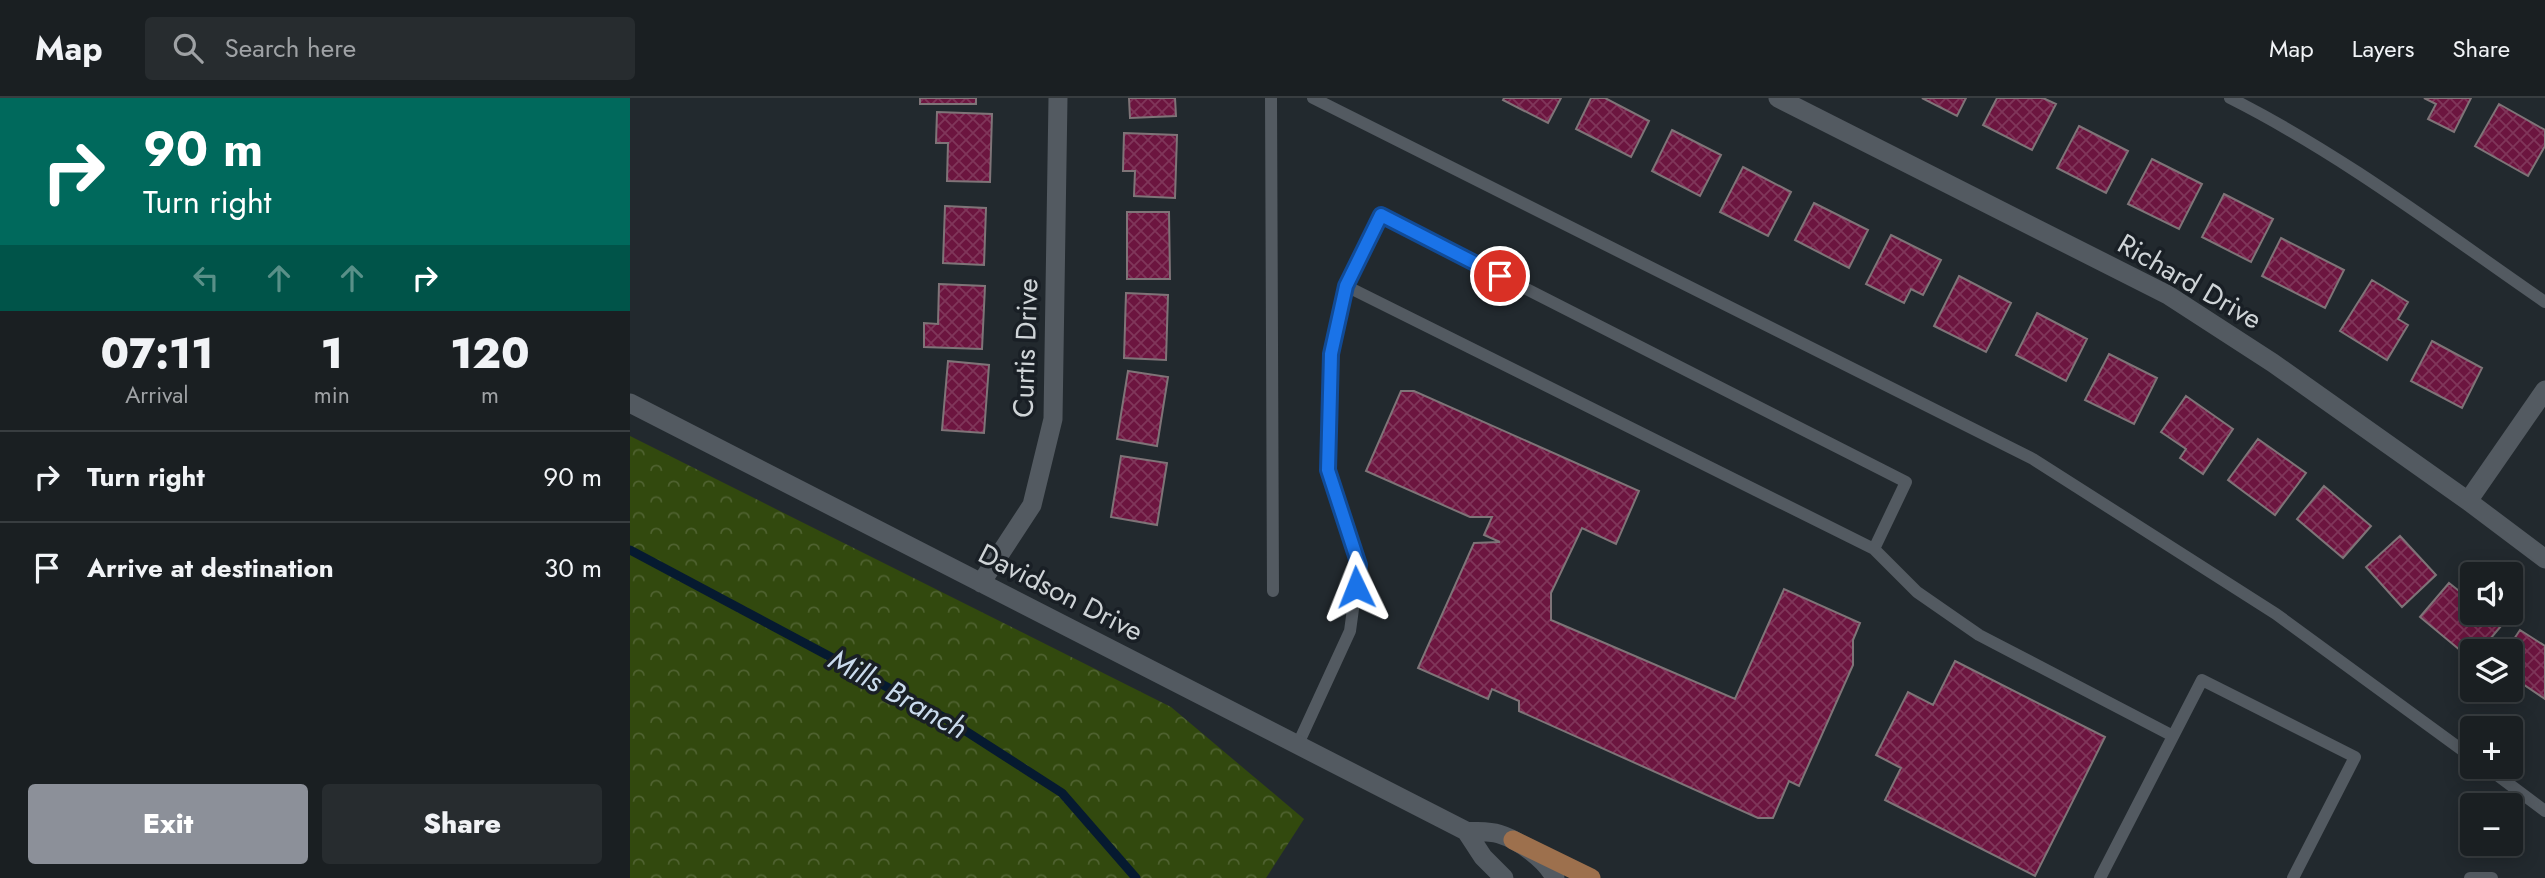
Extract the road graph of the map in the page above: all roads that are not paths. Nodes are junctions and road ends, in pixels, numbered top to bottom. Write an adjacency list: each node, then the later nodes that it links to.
1 (1058, 98): 13 (street, Curtis Drive)
2 (1271, 98): 14 (lane)
3 (1313, 98): 17 (lane)
4 (1778, 98): 10 (street, Richard Drive)
5 (2230, 98): 7 (lane)
6 (1346, 286): 11 (lane); 11 (lane); 16 (lane)
7 (2545, 302)
8 (2545, 390): 10 (street)
9 (630, 403): 13 (street, Davidson Drive)
10 (2468, 501): 12 (street, Richard Drive)
11 (1874, 549): 15 (lane)
12 (2545, 559)
13 (981, 583): 16 (street, Davidson Drive)
14 (1273, 591)
15 (2173, 736): 25 (lane); 26 (lane)
16 (1298, 744): 20 (street, Davidson Drive)
17 (2460, 748)
18 (2503, 779): 19 (lane)
19 (2545, 810)
20 (1466, 831): 21 (street, Davidson Drive); 22 (street, Davidson Drive)
21 (1513, 839): 23 (street, Davidson Drive); 24 (main road)
22 (1504, 878)
23 (1555, 878)
24 (1591, 878)
25 (2100, 878)
26 (2293, 878)
27 (2470, 878): 28 (lane)
28 (2492, 878)

